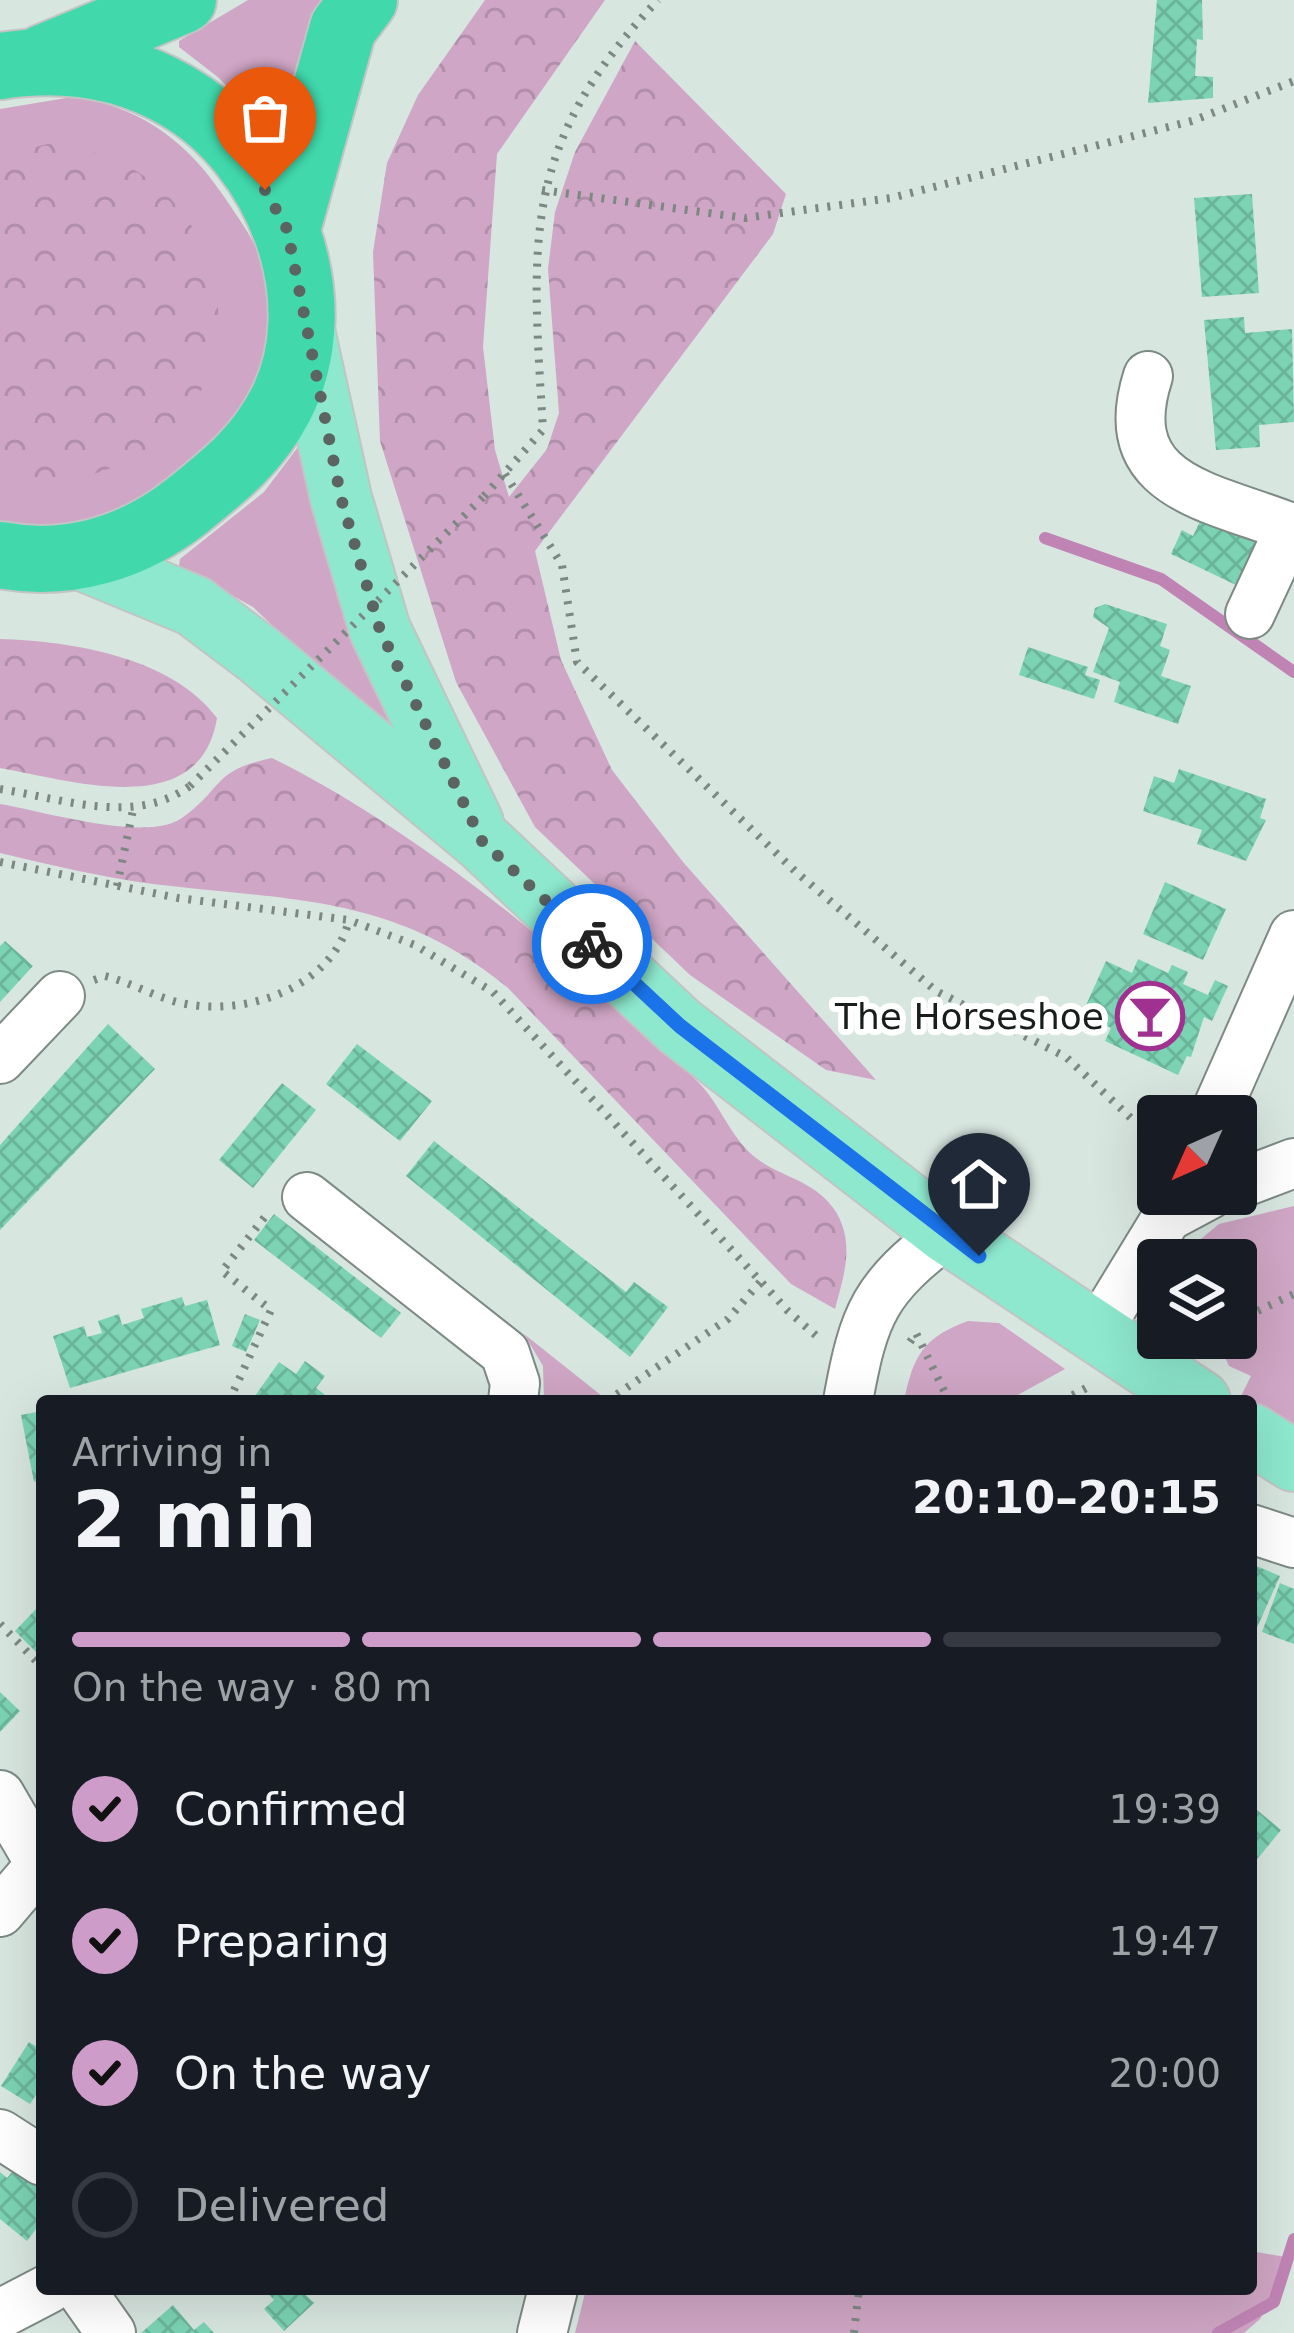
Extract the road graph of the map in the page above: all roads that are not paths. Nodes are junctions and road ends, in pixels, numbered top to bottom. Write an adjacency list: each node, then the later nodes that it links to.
1 (183, 0): 3 (highway)
2 (364, 0): 4 (highway)
3 (17, 64): 4 (highway)
4 (287, 229): 5 (highway)
5 (303, 326): 9 (highway); 11 (main road)
6 (1148, 376): 7 (street)
7 (1292, 528): 10 (street)
8 (0, 555): 9 (highway)
9 (80, 560): 11 (main road)
10 (1250, 614)
11 (482, 841): 20 (main road)
12 (1294, 935): 15 (street)
13 (60, 996): 14 (street)
14 (0, 1059)
15 (1223, 1095)
16 (1294, 1163): 17 (street)
17 (1257, 1177)
18 (307, 1197): 22 (street)
19 (1167, 1215): 21 (street)
20 (946, 1232): 21 (main road); 23 (street)
21 (1092, 1361): 24 (main road)
22 (514, 1395)
23 (850, 1395)
24 (1184, 1395)
25 (1257, 1438): 26 (main road)
26 (1294, 1462)
27 (1257, 1531): 28 (street)
28 (1294, 1543)
29 (0, 1796): 30 (street)
30 (36, 1857)
31 (36, 1872): 32 (street)
32 (0, 1912)
33 (0, 2134): 34 (street)
34 (36, 2157)
35 (36, 2295): 38 (street)
36 (84, 2295): 39 (street)
37 (552, 2295): 40 (street)
38 (0, 2314)
39 (111, 2333)
40 (542, 2333)

